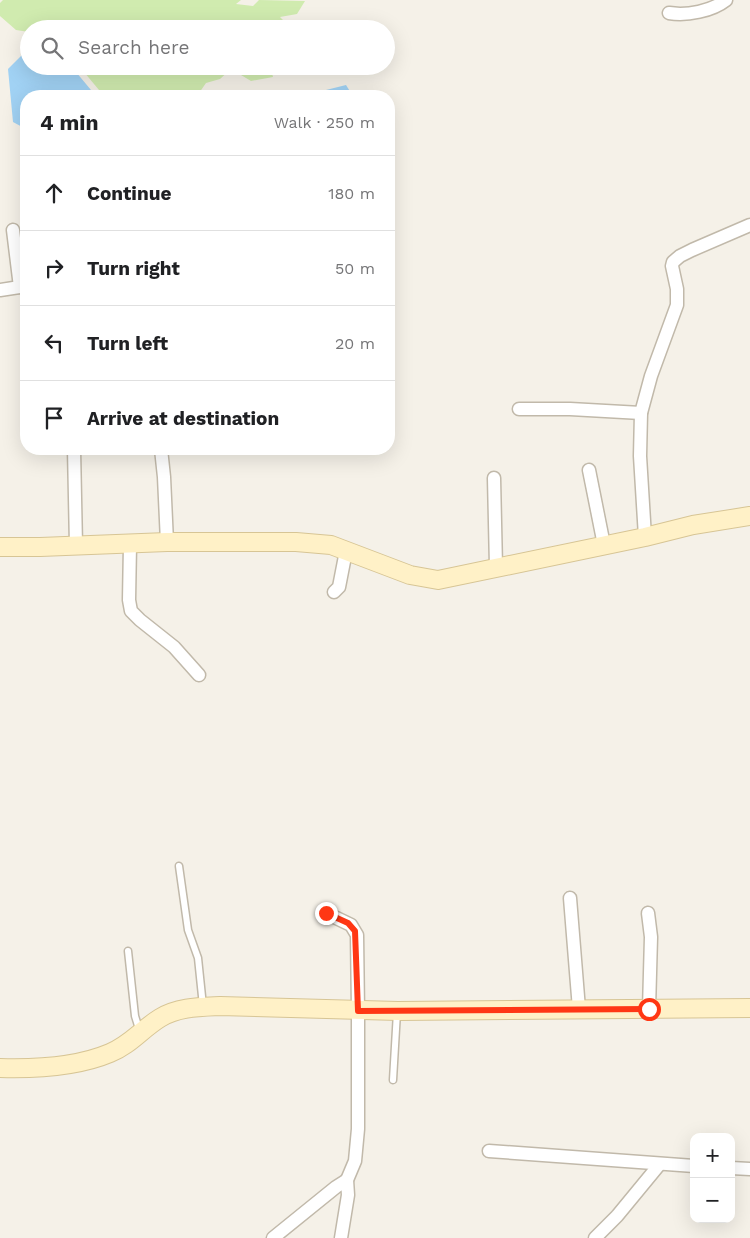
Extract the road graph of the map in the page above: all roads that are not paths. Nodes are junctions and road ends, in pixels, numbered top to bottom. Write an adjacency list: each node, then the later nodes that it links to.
1 (726, 0): 2 (street)
2 (669, 13)
3 (750, 225): 9 (street)
4 (14, 230): 5 (street)
5 (20, 267)
6 (20, 287): 7 (street)
7 (0, 290)
8 (519, 409): 9 (street)
9 (641, 413): 15 (street)
10 (74, 455): 19 (street)
11 (162, 455): 16 (street)
12 (589, 470): 18 (street)
13 (494, 478): 22 (street)
14 (750, 516): 15 (street)
15 (645, 537): 18 (street)
16 (167, 542): 17 (street); 21 (street)
17 (130, 544): 19 (street); 24 (street)
18 (604, 545): 22 (street)
19 (76, 546): 20 (street)
20 (0, 547)
21 (346, 551): 22 (street); 23 (street)
22 (496, 567)
23 (334, 592)
24 (199, 675)
25 (179, 866): 30 (lane)
26 (570, 898): 32 (street)
27 (326, 913): 34 (street)
28 (648, 913): 33 (street)
29 (128, 951): 36 (lane)
30 (203, 1007): 34 (street); 36 (street)
31 (750, 1008): 33 (street)
32 (578, 1009): 33 (street); 35 (street)
33 (649, 1009)
34 (358, 1011): 35 (street); 44 (street)
35 (398, 1011): 38 (lane)
36 (141, 1033): 37 (street)
37 (0, 1068)
38 (393, 1080)
39 (489, 1151): 40 (street)
40 (659, 1165): 41 (street); 47 (street)
41 (690, 1166)
42 (735, 1168): 43 (street)
43 (750, 1169)
44 (347, 1180): 45 (street); 46 (street)
45 (273, 1238)
46 (341, 1238)
47 (595, 1238)

